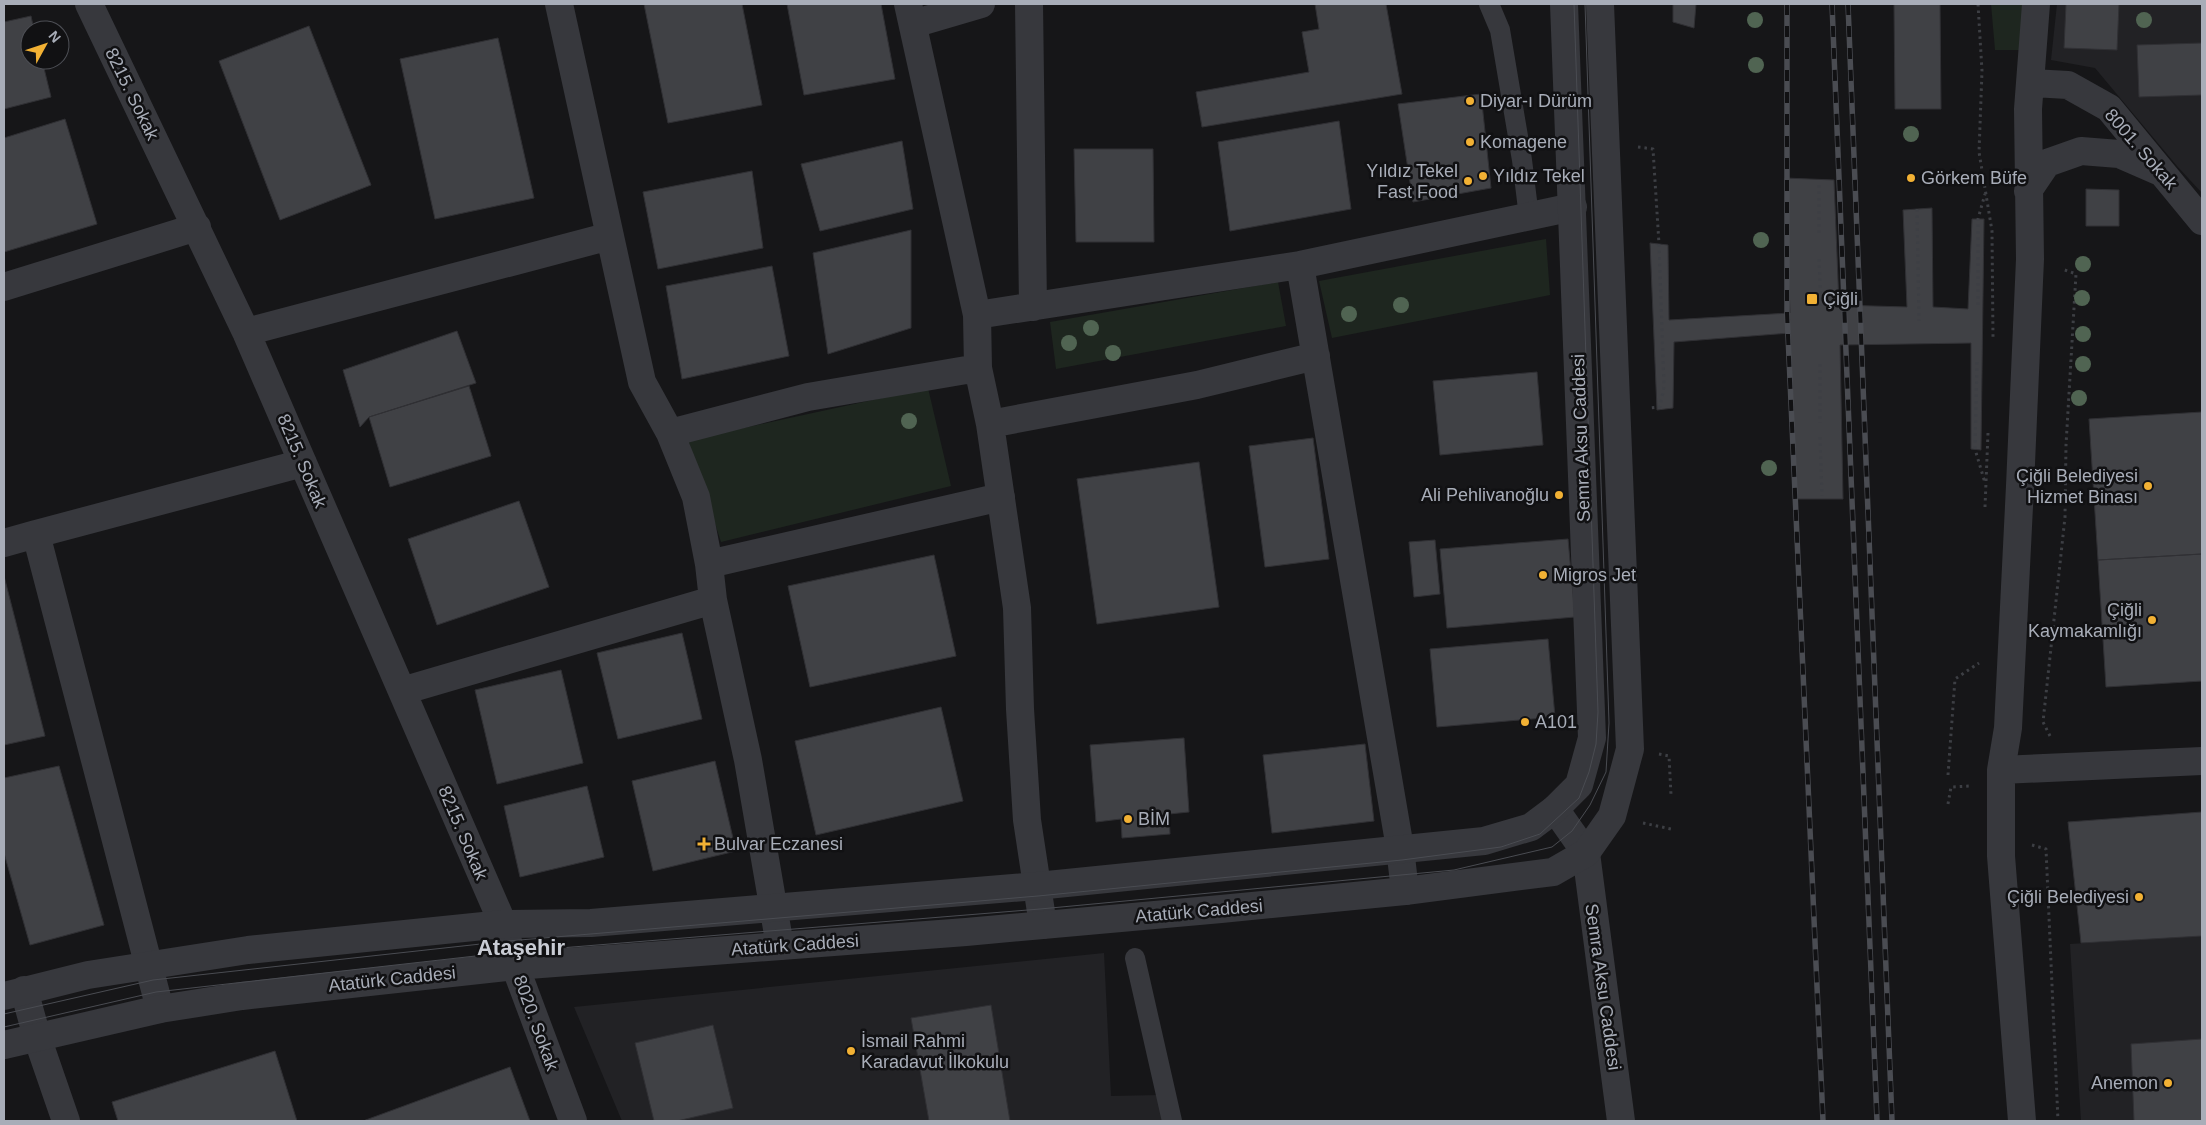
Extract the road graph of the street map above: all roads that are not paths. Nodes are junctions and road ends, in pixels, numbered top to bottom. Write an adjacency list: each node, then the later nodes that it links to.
1 (89, 4): 16 (street, 8215. Sokak)
2 (559, 4): 17 (street)
3 (981, 4): 9 (street)
4 (1028, 4): 20 (street)
5 (1489, 4): 14 (lane)
6 (1564, 4): 13 (street, Semra Aksu Caddesi)
7 (1600, 4): 38 (street, Semra Aksu Caddesi)
8 (2036, 4): 10 (street)
9 (911, 14): 21 (street)
10 (2030, 83): 11 (street, 8001. Sokak); 12 (street)
11 (2165, 174): 12 (street); 15 (street, 8001. Sokak)
12 (2028, 191): 35 (street)
13 (1573, 207): 14 (street); 36 (street, Semra Aksu Caddesi)
14 (1529, 217): 18 (street)
15 (2202, 221)
16 (197, 228): 19 (street); 22 (street, 8215. Sokak)
17 (610, 236): 22 (street); 26 (street)
18 (1300, 265): 20 (street); 23 (street)
19 (4, 287)
20 (1033, 307): 21 (street)
21 (977, 315): 24 (street)
22 (246, 332): 27 (street, 8215. Sokak)
23 (1316, 356): 25 (street); 37 (street)
24 (978, 368): 25 (street); 26 (street)
25 (990, 424): 28 (street)
26 (670, 433): 31 (street)
27 (303, 463): 29 (street); 33 (street, 8215. Sokak)
28 (1000, 497): 31 (street); 39 (street)
29 (36, 534): 30 (street); 46 (street)
30 (4, 543)
31 (709, 564): 32 (street)
32 (712, 600): 33 (street); 41 (street)
33 (402, 692): 42 (street, 8215. Sokak)
34 (2202, 761): 35 (street)
35 (2001, 770): 56 (street)
36 (1555, 809): 37 (street); 38 (street, Semra Aksu Caddesi)
37 (1400, 848): 39 (street); 40 (street)
38 (1586, 852): 40 (street, Atatürk Caddesi); 55 (street, Semra Aksu Caddesi)
39 (1037, 886): 41 (street); 43 (street)
40 (1405, 891): 43 (street, Atatürk Caddesi)
41 (775, 908): 42 (street); 44 (street)
42 (503, 924): 46 (street); 47 (street, 8020. Sokak)
43 (1043, 925): 44 (street, Atatürk Caddesi)
44 (780, 946): 47 (street, Atatürk Caddesi)
45 (1135, 958): 54 (lane)
46 (150, 965): 48 (street); 49 (street)
47 (515, 966): 49 (street, Atatürk Caddesi); 53 (street, 8020. Sokak)
48 (14, 993): 50 (street)
49 (160, 1009): 50 (street, Atatürk Caddesi)
50 (37, 1036): 51 (street, Atatürk Caddesi); 52 (street)
51 (4, 1045)
52 (66, 1121)
53 (573, 1121)
54 (1172, 1121)
55 (1621, 1121)
56 (2022, 1121)

